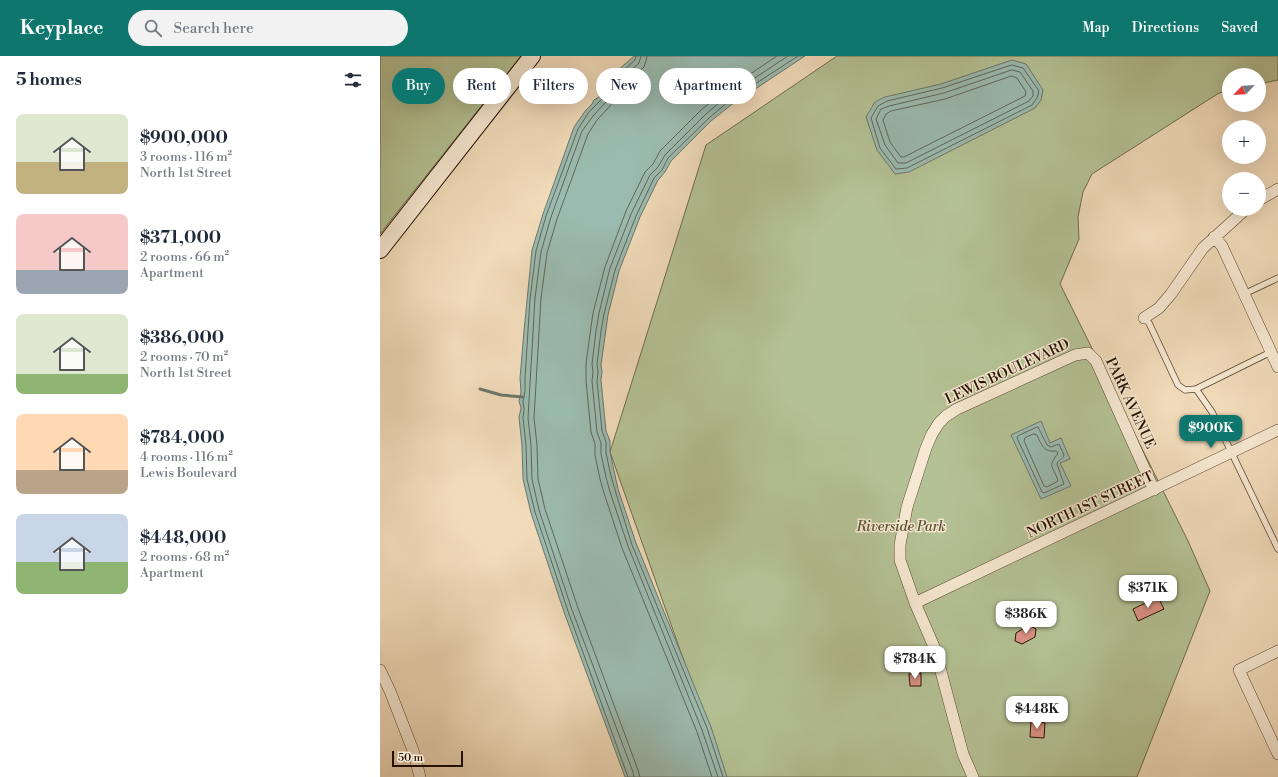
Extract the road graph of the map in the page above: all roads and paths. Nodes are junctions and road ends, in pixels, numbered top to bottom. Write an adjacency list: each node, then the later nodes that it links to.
1 (532, 56): 6 (street)
2 (1278, 189): 3 (street)
3 (1266, 196)
4 (1238, 216): 5 (street)
5 (1214, 237): 8 (street); 9 (street)
6 (380, 250)
7 (1278, 278): 8 (lane)
8 (1244, 294): 10 (street)
9 (1144, 318): 13 (lane)
10 (1271, 352): 12 (street); 13 (lane)
11 (1088, 353): 16 (street, PARK AVENUE); 18 (street, LEWIS BOULEVARD)
12 (1278, 367)
13 (1196, 389): 15 (lane)
14 (1278, 430): 15 (street, NORTH 1ST STREET)
15 (1232, 452): 16 (street, NORTH 1ST STREET); 17 (lane)
16 (1154, 490): 18 (street, NORTH 1ST STREET)
17 (1278, 549)
18 (915, 603): 23 (street, LEWIS BOULEVARD)
19 (1278, 651): 21 (street)
20 (380, 670): 22 (street)
21 (1278, 754)
22 (420, 777)
23 (973, 777)

